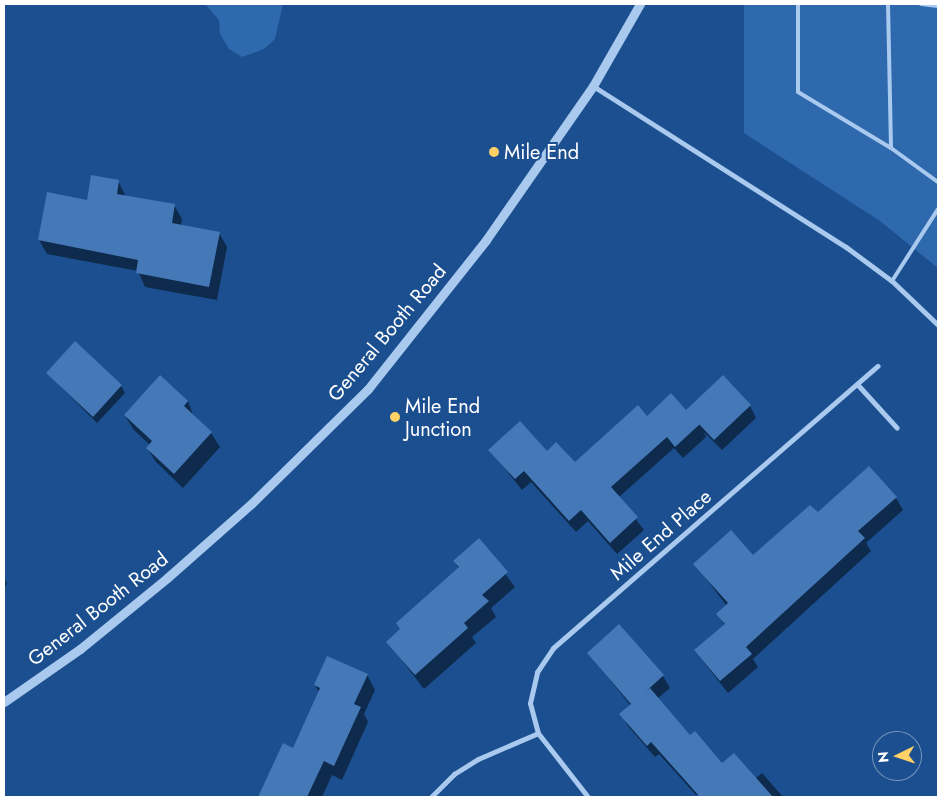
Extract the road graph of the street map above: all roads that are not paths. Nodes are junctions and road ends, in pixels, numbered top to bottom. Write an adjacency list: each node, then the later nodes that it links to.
1 (640, 4): 6 (street, General Booth Road)
2 (798, 4): 7 (lane)
3 (888, 4): 7 (lane)
4 (921, 4): 5 (lane)
5 (938, 6)
6 (592, 86): 10 (street); 15 (street, General Booth Road)
7 (891, 148): 8 (lane)
8 (938, 182)
9 (938, 209): 10 (lane)
10 (892, 281): 11 (street)
11 (938, 324)
12 (877, 366): 13 (street, Mile End Place)
13 (857, 384): 14 (street); 16 (street, Mile End Place)
14 (897, 428)
15 (4, 702)
16 (538, 733): 17 (street); 18 (street, Mile End Place)
17 (430, 797)
18 (588, 797)

